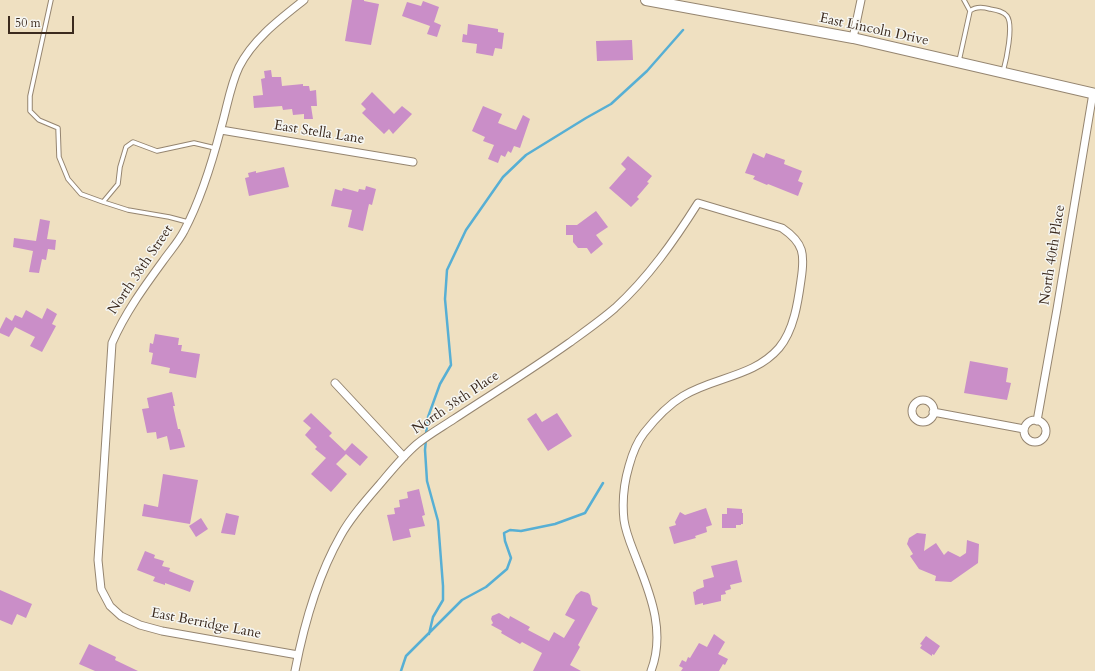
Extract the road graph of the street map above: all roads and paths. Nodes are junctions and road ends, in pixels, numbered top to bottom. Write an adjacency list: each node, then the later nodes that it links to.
1 (51, 0): 15 (lane)
2 (304, 0): 12 (street, North 38th Street)
3 (646, 0): 6 (main road, East Lincoln Drive)
4 (861, 0): 8 (street)
5 (964, 0): 7 (lane)
6 (670, 2): 8 (main road, East Lincoln Drive)
7 (970, 11): 9 (lane); 10 (lane)
8 (853, 38): 9 (main road, East Lincoln Drive)
9 (959, 63): 10 (main road, East Lincoln Drive)
10 (1003, 73): 11 (main road, East Lincoln Drive)
11 (1094, 93): 19 (street, North 40th Place)
12 (221, 130): 13 (street, North 38th Street); 14 (street, East Stella Lane)
13 (215, 148): 15 (lane); 16 (street, North 38th Street)
14 (413, 162)
15 (103, 202): 16 (lane)
16 (188, 222): 22 (street, North 38th Street)
17 (335, 384): 21 (street)
18 (933, 412): 20 (street)
19 (1037, 421): 20 (street); 20 (street)
20 (1024, 429)
21 (404, 457): 23 (street, North 38th Place); 25 (street, North 38th Place)
22 (101, 589): 23 (street, East Berridge Lane)
23 (298, 655): 24 (street, North 38th Place)
24 (295, 671)
25 (651, 671)

